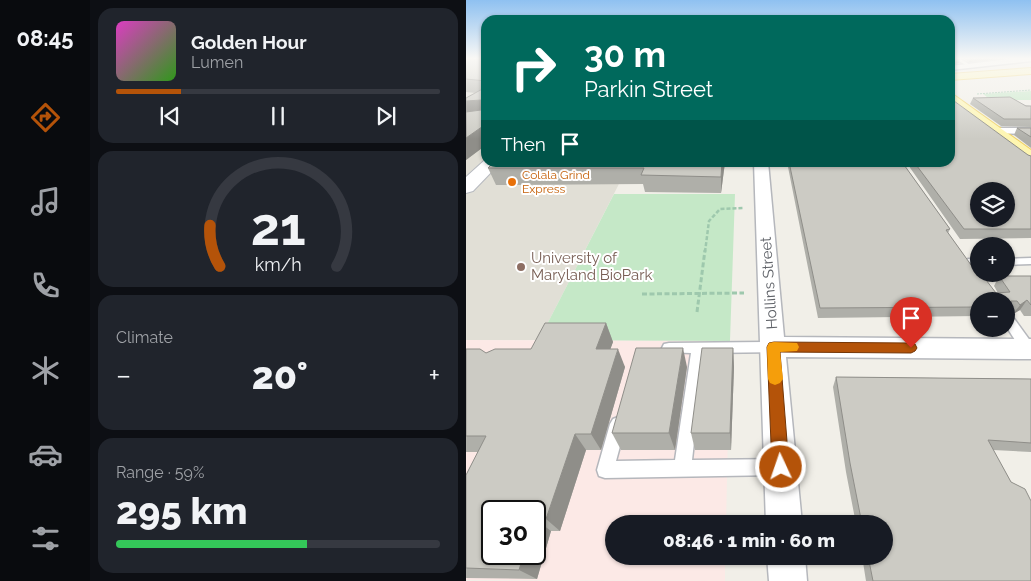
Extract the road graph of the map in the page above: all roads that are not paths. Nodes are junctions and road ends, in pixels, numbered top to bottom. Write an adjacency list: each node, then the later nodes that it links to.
1 (955, 93): 2 (main road)
2 (995, 131): 3 (street); 4 (main road)
3 (1031, 131)
4 (1031, 158)
5 (488, 167): 7 (main road)
6 (761, 167): 11 (street, Hollins Street)
7 (466, 187)
8 (1015, 262): 9 (lane)
9 (1031, 262)
10 (1015, 329): 14 (lane)
11 (774, 347): 12 (lane); 14 (street); 16 (street, Hollins Street)
12 (698, 348): 13 (lane); 17 (lane)
13 (654, 349)
14 (1030, 350)
15 (621, 414): 17 (lane)
16 (781, 467): 17 (lane); 18 (street, Hollins Street)
17 (682, 469)
18 (784, 515)
19 (787, 565): 20 (street)
20 (788, 581)

